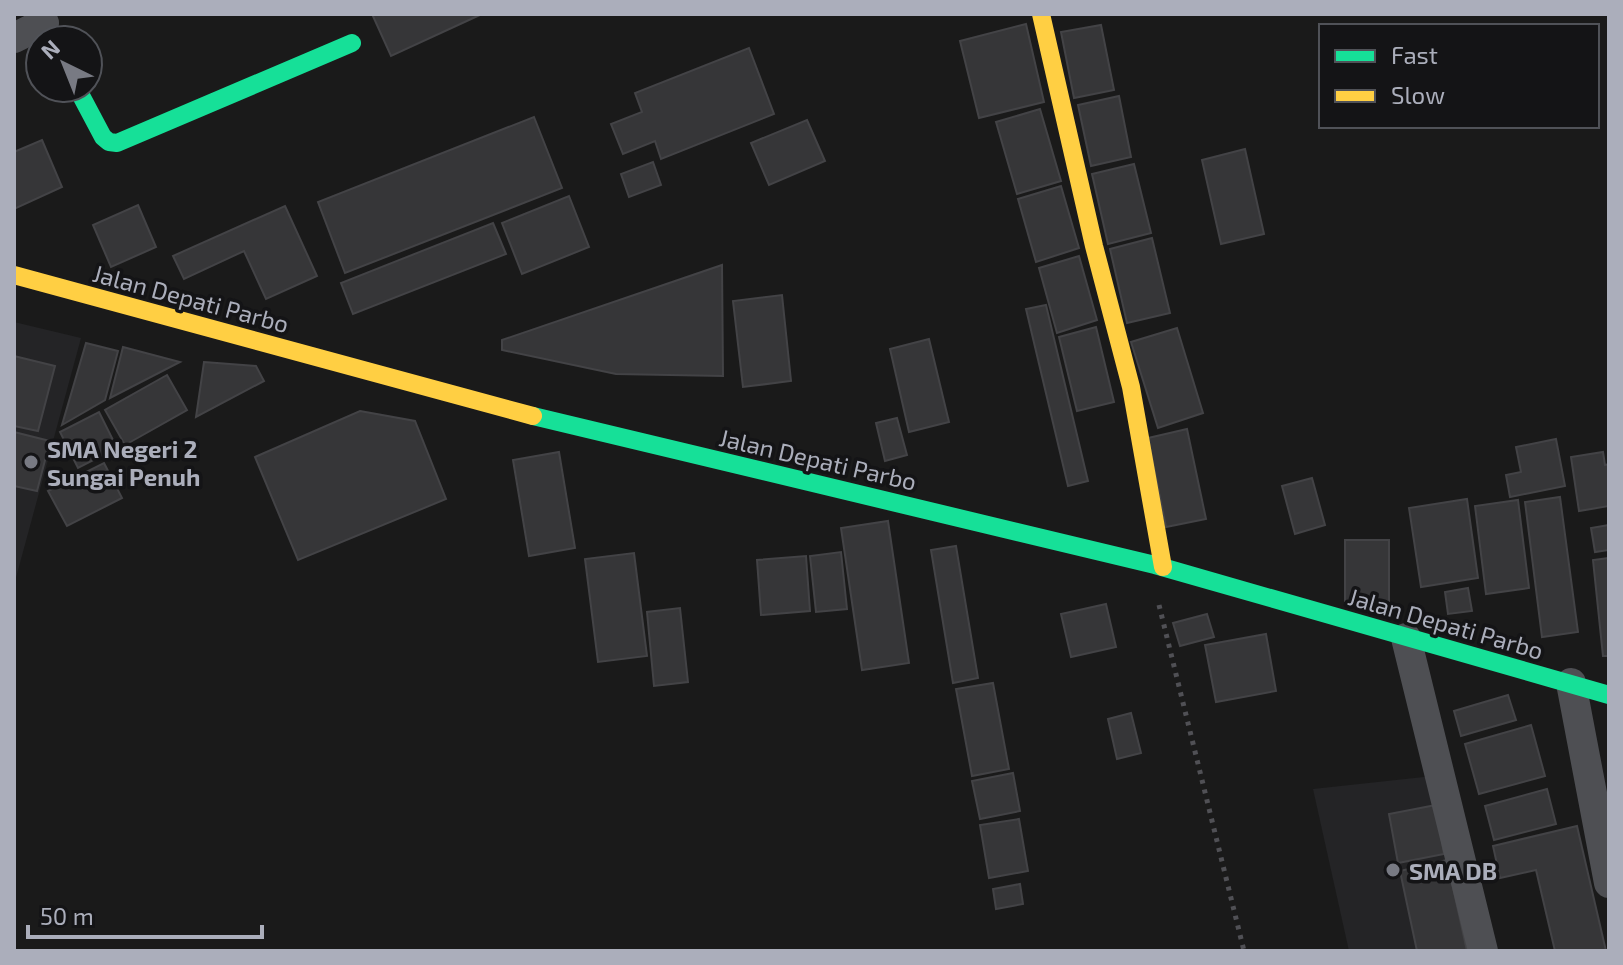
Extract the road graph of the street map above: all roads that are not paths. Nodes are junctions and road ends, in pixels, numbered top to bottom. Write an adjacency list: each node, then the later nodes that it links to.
1 (1041, 14): 5 (main road)
2 (352, 43): 3 (main road)
3 (85, 104)
4 (14, 275): 5 (main road, Jalan Depati Parbo)
5 (1159, 566): 6 (main road, Jalan Depati Parbo)
6 (1406, 638): 7 (main road, Jalan Depati Parbo); 10 (street)
7 (1571, 683): 8 (main road, Jalan Depati Parbo); 9 (street)
8 (1609, 695)
9 (1609, 883)
10 (1483, 951)

